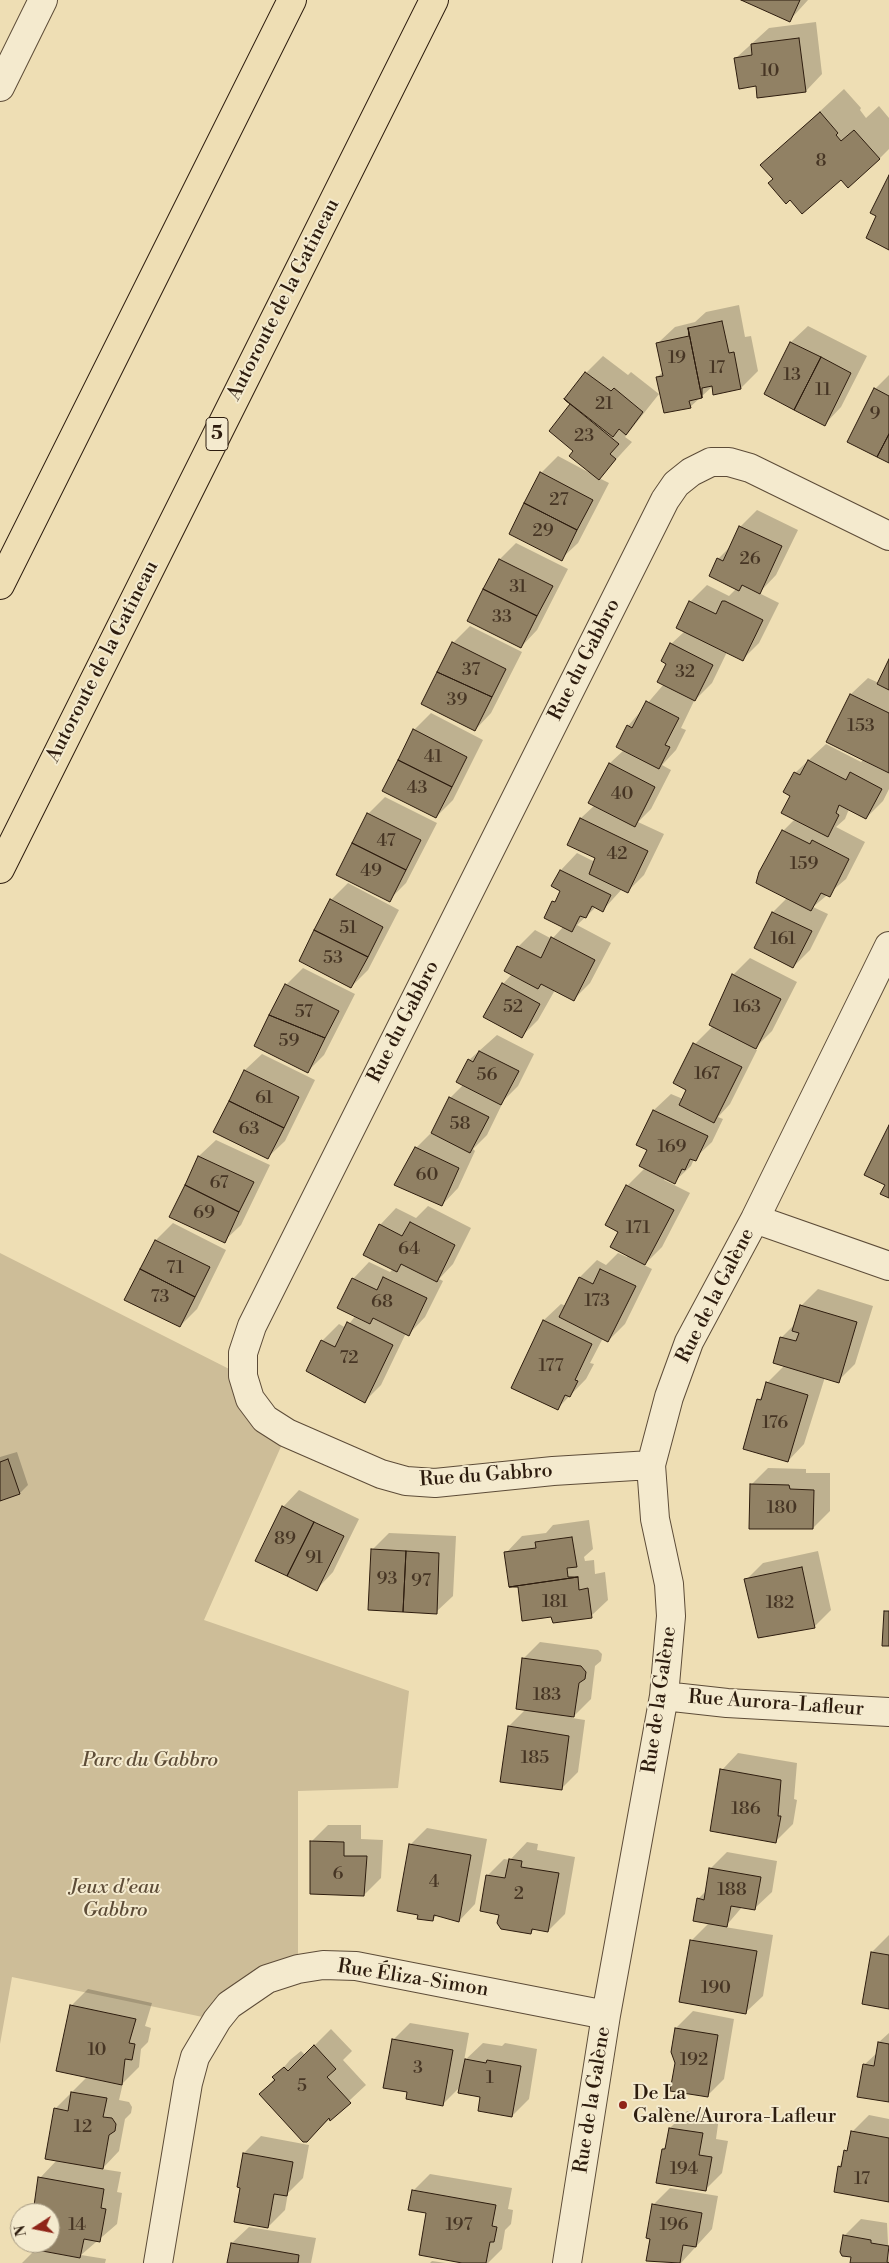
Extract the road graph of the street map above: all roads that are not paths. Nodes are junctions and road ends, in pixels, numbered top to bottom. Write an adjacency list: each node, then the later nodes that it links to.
1 (43, 0): 4 (street)
2 (292, 0): 6 (highway)
3 (434, 0): 7 (highway, Autoroute de la Gatineau / 5)
4 (0, 87)
5 (889, 536): 11 (street, Rue du Gabbro)
6 (0, 584)
7 (0, 869)
8 (889, 946): 9 (street, Rue de la Galène)
9 (755, 1219): 10 (street); 11 (street, Rue de la Galène)
10 (889, 1266)
11 (651, 1464): 12 (street, Rue de la Galène)
12 (664, 1696): 13 (street, Rue Aurora-Lafleur); 14 (street, Rue de la Galène)
13 (889, 1712)
14 (606, 2014): 15 (street, Rue Éliza-Simon); 16 (street, Rue de la Galène)
15 (158, 2263)
16 (567, 2263)

